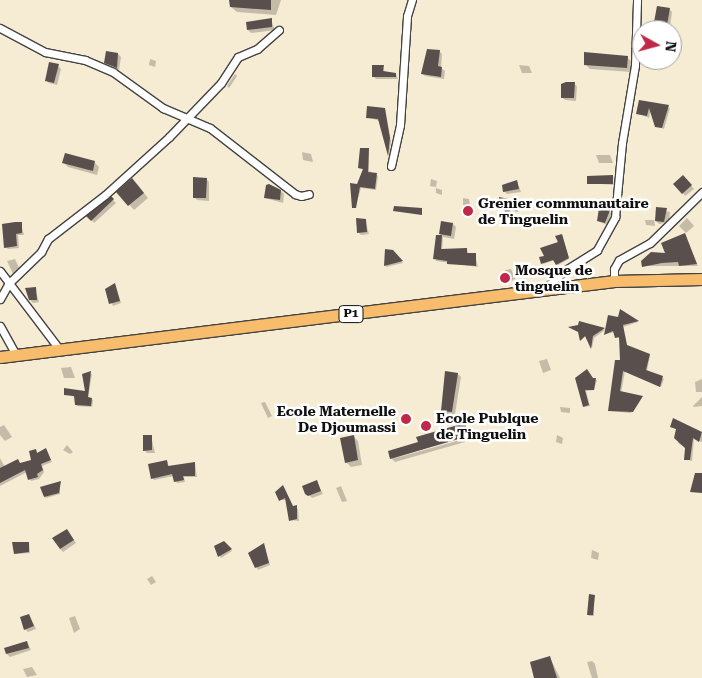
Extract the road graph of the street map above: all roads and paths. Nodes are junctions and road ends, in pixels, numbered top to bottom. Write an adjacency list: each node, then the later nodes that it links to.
1 (412, 0): 6 (street)
2 (637, 0): 13 (street)
3 (0, 28): 5 (street)
4 (279, 30): 5 (street)
5 (188, 118): 8 (street); 12 (street)
6 (391, 166)
7 (702, 192): 11 (street)
8 (309, 194)
9 (0, 271): 12 (street)
10 (702, 279): 11 (main road, P1)
11 (614, 282): 13 (main road, P1)
12 (9, 284): 14 (street); 16 (street)
13 (542, 290): 16 (main road, P1)
14 (0, 299)
15 (0, 326): 17 (street)
16 (60, 350): 17 (main road, P1)
17 (16, 355): 18 (main road, P1)
18 (0, 357)

